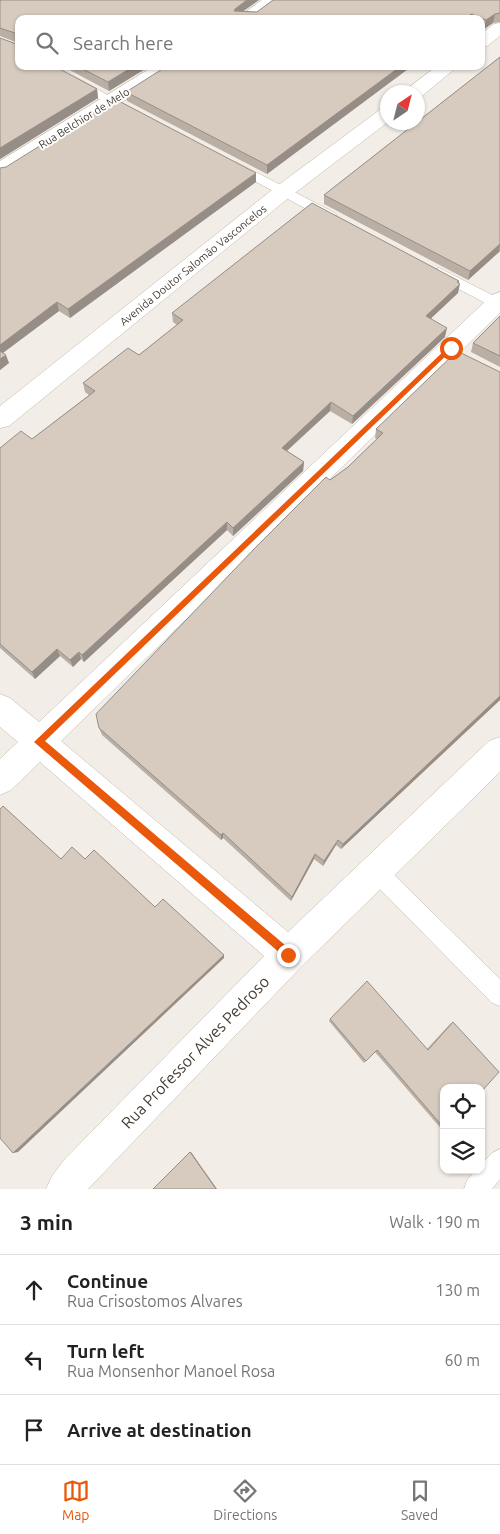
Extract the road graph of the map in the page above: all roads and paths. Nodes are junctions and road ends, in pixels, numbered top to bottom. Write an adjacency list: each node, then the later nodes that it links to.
1 (274, 0): 2 (street)
2 (250, 15)
3 (500, 28): 4 (street)
4 (485, 39)
5 (55, 70): 9 (lane)
6 (161, 70): 9 (street, Rua Belchior de Melo)
7 (444, 70): 8 (street)
8 (424, 85)
9 (111, 101): 10 (lane); 13 (street, Rua Belchior de Melo)
10 (137, 114)
11 (380, 119): 14 (street, Avenida Doutor Salomão Vasconcelos)
12 (224, 160): 14 (lane)
13 (0, 170)
14 (284, 191): 15 (lane); 18 (street, Avenida Doutor Salomão Vasconcelos)
15 (346, 224)
16 (426, 266): 17 (lane)
17 (498, 302): 20 (street)
18 (0, 419)
19 (0, 708): 20 (street)
20 (39, 742): 22 (street); 24 (street)
21 (500, 750): 23 (street, Rua Professor Alves Pedroso)
22 (0, 780)
23 (376, 871): 24 (street, Rua Professor Alves Pedroso); 25 (lane)
24 (288, 955): 27 (street, Rua Professor Alves Pedroso)
25 (500, 995)
26 (500, 1161): 28 (lane)
27 (65, 1189)
28 (476, 1189)

